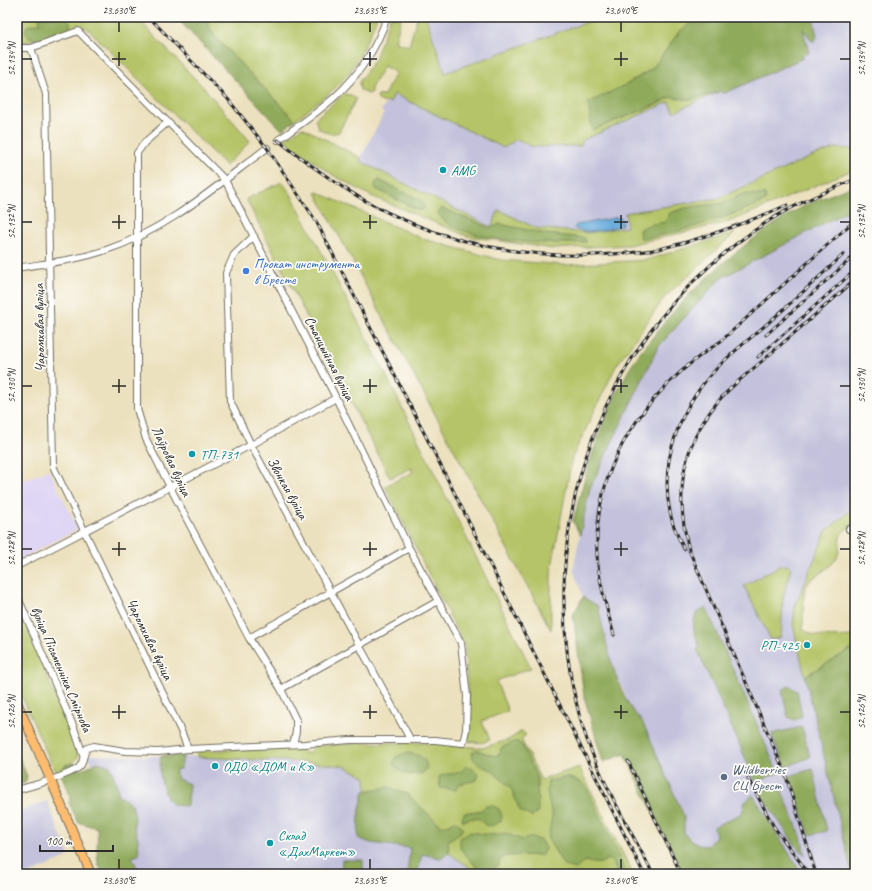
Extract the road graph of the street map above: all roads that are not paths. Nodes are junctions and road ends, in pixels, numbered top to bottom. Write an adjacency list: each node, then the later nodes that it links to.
1 (387, 17): 5 (street)
2 (17, 48): 3 (street)
3 (31, 48): 4 (street, Станцыйная вуліца); 10 (street, Чаромхавая вуліца)
4 (168, 122): 7 (street, Станцыйная вуліца); 9 (street, Лаўровая вуліца)
5 (278, 140)
6 (267, 148): 7 (street)
7 (225, 180): 8 (street, Станцыйная вуліца); 9 (street)
8 (254, 236): 12 (street, Станцыйная вуліца); 13 (street, Звонкая вуліца)
9 (137, 238): 10 (street); 14 (street, Лаўровая вуліца)
10 (50, 263): 11 (street); 15 (street, Чаромхавая вуліца)
11 (17, 268)
12 (336, 398): 13 (street); 16 (street, Станцыйная вуліца)
13 (251, 444): 14 (street); 18 (street, Звонкая вуліца)
14 (170, 487): 15 (street); 21 (street, Лаўровая вуліца)
15 (85, 531): 17 (street); 27 (street, Чаромхавая вуліца)
16 (409, 548): 18 (street); 20 (street, Станцыйная вуліца)
17 (17, 566)
18 (332, 593): 21 (street); 22 (street, Звонкая вуліца)
19 (17, 595): 28 (street, вуліца Пісьменніка Смірнова)
20 (438, 601): 22 (street); 25 (street, Станцыйная вуліца)
21 (249, 638): 23 (street, Лаўровая вуліца)
22 (358, 646): 23 (street); 25 (street, Звонкая вуліца)
23 (281, 689): 26 (street, Лаўровая вуліца)
24 (17, 702): 29 (main road)
25 (410, 739): 26 (street)
26 (293, 744): 27 (street)
27 (188, 749): 28 (street)
28 (83, 754): 29 (street)
29 (51, 780): 30 (street); 31 (main road)
30 (17, 790)
31 (91, 874)

